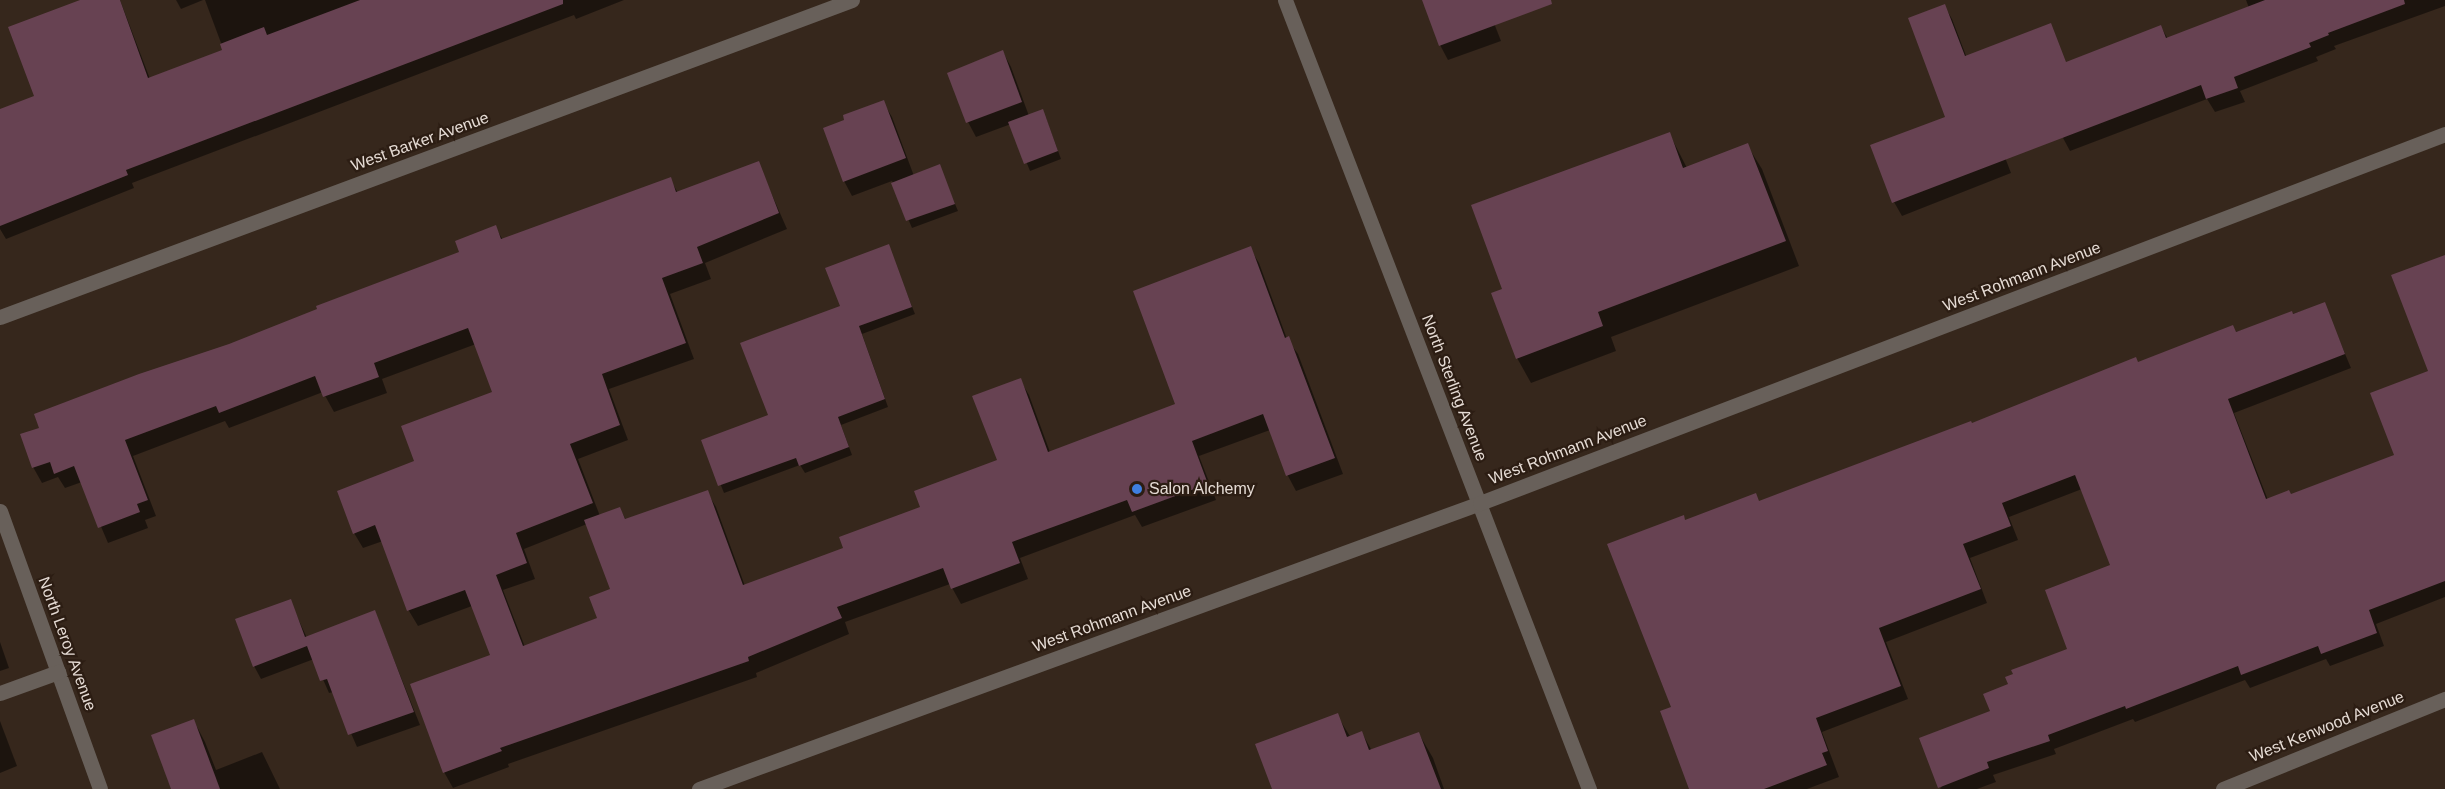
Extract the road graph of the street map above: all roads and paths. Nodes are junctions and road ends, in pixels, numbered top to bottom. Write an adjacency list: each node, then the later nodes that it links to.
1 (852, 0): 4 (street, West Barker Avenue)
2 (1286, 0): 5 (street, North Sterling Avenue)
3 (2445, 134): 5 (street, West Rohmann Avenue)
4 (0, 318)
5 (1480, 503): 11 (street, West Rohmann Avenue); 12 (street, North Sterling Avenue)
6 (0, 511): 7 (street, North Leroy Avenue)
7 (58, 672): 8 (street); 10 (street, North Leroy Avenue)
8 (0, 693)
9 (2445, 699): 13 (street, West Kenwood Avenue)
10 (100, 789)
11 (699, 789)
12 (1589, 789)
13 (2223, 789)

